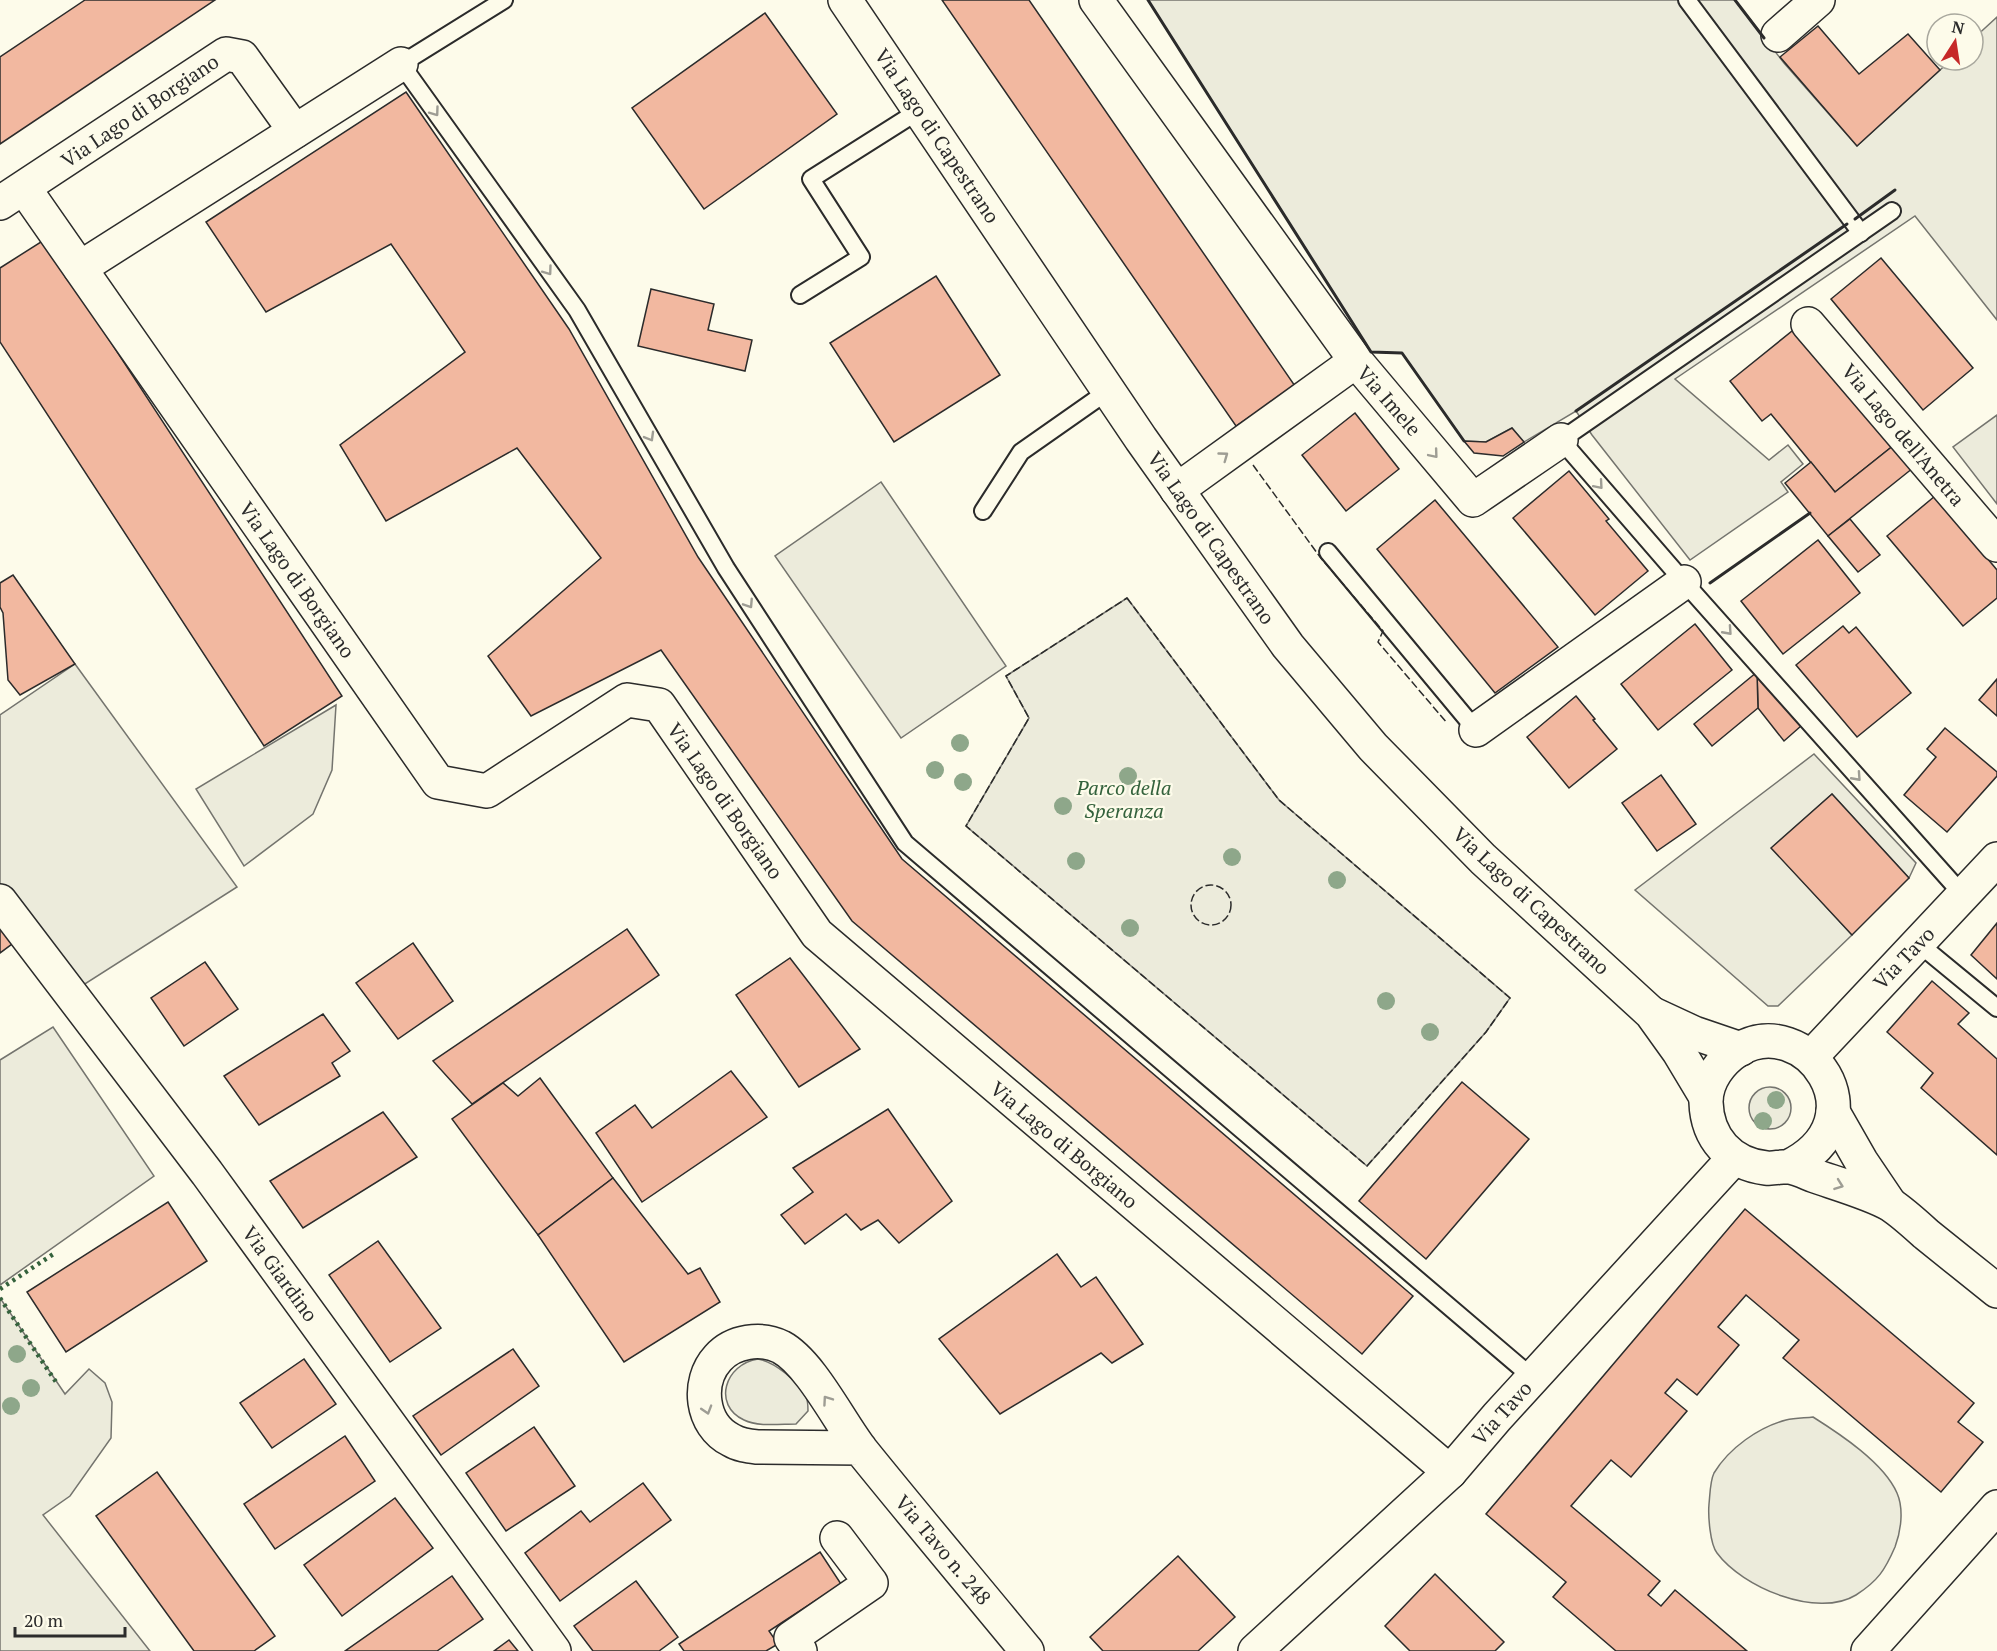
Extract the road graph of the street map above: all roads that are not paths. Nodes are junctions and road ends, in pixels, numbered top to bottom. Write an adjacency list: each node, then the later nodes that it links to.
1 (504, 0): 7 (lane)
2 (845, 0): 8 (street, Via Lago di Capestrano)
3 (1096, 0): 16 (street)
4 (1688, 0): 12 (lane)
5 (1818, 0): 6 (street)
6 (1778, 35)
7 (401, 64): 9 (street); 39 (lane, one-way to 39)
8 (920, 110): 14 (lane); 17 (street, Via Lago di Capestrano)
9 (296, 131): 10 (street, Via Lago di Borgiano); 13 (street)
10 (12, 196): 13 (street, Via Lago di Borgiano)
11 (1892, 211): 12 (lane)
12 (1861, 233): 18 (lane)
13 (80, 268): 41 (street, Via Lago di Borgiano)
14 (800, 295)
15 (1808, 324): 21 (street, Via Lago dell'Anetra)
16 (1356, 361): 18 (street, Via Imele, one-way to 18); 19 (street, Via Imele, one-way to 16)
17 (1108, 391): 19 (street, Via Lago di Capestrano); 20 (lane)
18 (1561, 440): 23 (lane, one-way to 23)
19 (1177, 490): 30 (street, Via Lago di Capestrano)
20 (983, 511)
21 (1997, 545)
22 (1328, 552): 24 (lane)
23 (1684, 582): 24 (street); 26 (lane, one-way to 26)
24 (1476, 730)
25 (1997, 859): 26 (street, Via Tavo)
26 (1963, 895): 28 (street, Via Tavo)
27 (0, 901): 44 (street, Via Giardino)
28 (1918, 943): 29 (lane); 32 (street, Via Tavo)
29 (1997, 1008)
30 (1651, 1013): 31 (street, Via Lago di Capestrano); 33 (street, Via Lago di Capestrano)
31 (1741, 1049): 32 (street); 33 (street)
32 (1811, 1057): 34 (street)
33 (1706, 1097): 35 (street)
34 (1833, 1112): 36 (street); 37 (street)
35 (1734, 1158): 36 (street); 39 (street, Via Tavo)
36 (1788, 1167): 37 (street, one-way to 37)
37 (1890, 1204): 38 (street)
38 (1997, 1291)
39 (1533, 1378): 41 (street, Via Tavo)
40 (860, 1448): 40 (street, Via Tavo n. 248, one-way to 40); 46 (street, Via Tavo n. 248)
41 (1450, 1472): 47 (street, Via Tavo)
42 (1997, 1507): 48 (street)
43 (837, 1538): 45 (street)
44 (554, 1651)
45 (801, 1651)
46 (1027, 1651)
47 (1255, 1651)
48 (1868, 1651)

